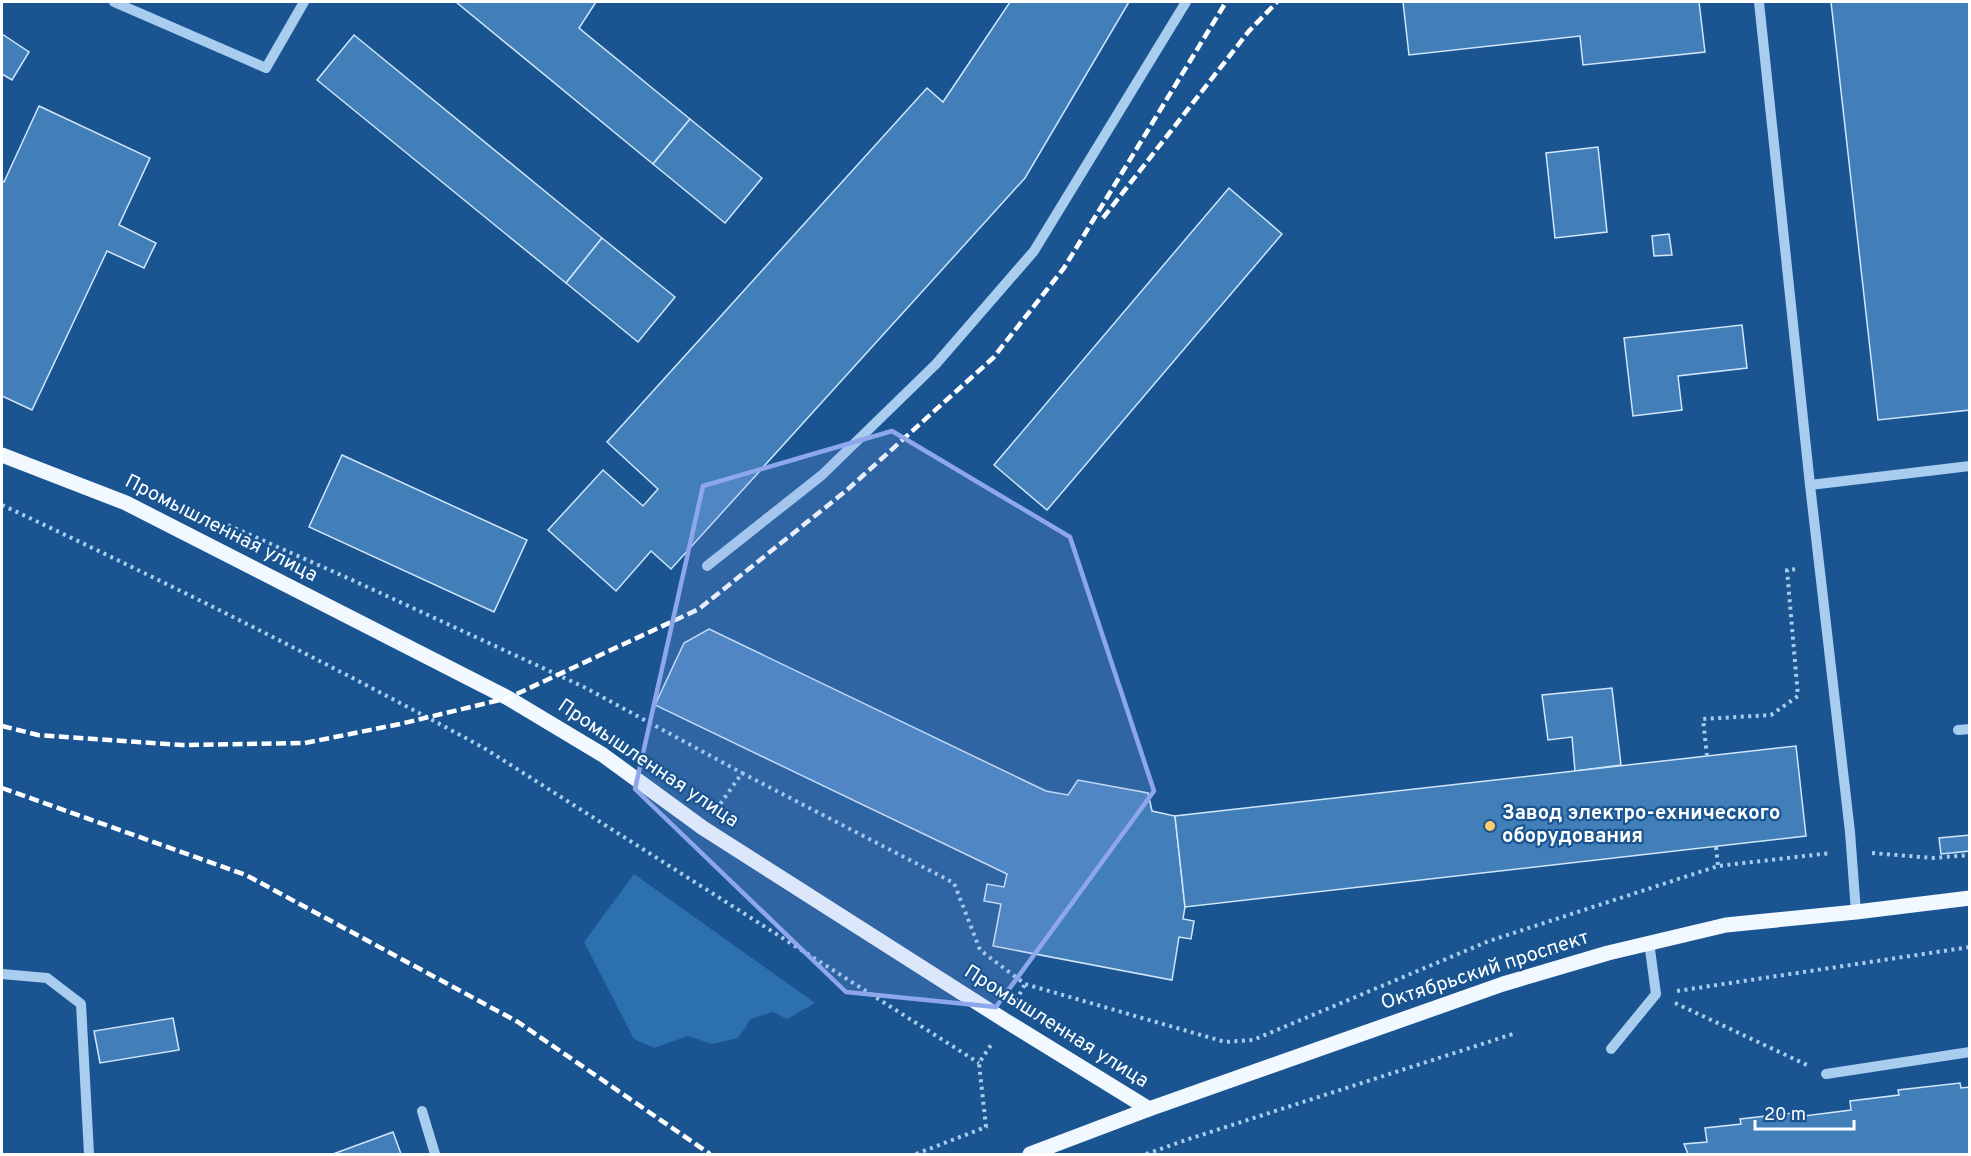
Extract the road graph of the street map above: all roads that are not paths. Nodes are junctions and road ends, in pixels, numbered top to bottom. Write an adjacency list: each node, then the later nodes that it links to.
1 (114, 2): 2 (lane)
2 (304, 2)
3 (1186, 2): 8 (lane)
4 (1759, 2): 7 (lane)
5 (2, 455): 16 (main road, Промышленная улица)
6 (1970, 466): 7 (lane)
7 (1810, 485): 10 (lane)
8 (707, 566)
9 (1970, 898): 10 (main road, Октябрьский проспект)
10 (1856, 912): 11 (main road, Октябрьский проспект)
11 (1649, 942): 13 (lane); 16 (main road, Октябрьский проспект)
12 (2, 974): 18 (lane)
13 (1611, 1049)
14 (1970, 1052): 15 (lane)
15 (1826, 1074)
16 (1149, 1109): 20 (main road, Октябрьский проспект)
17 (422, 1111): 19 (lane)
18 (89, 1155)
19 (435, 1155)
20 (1030, 1155)

